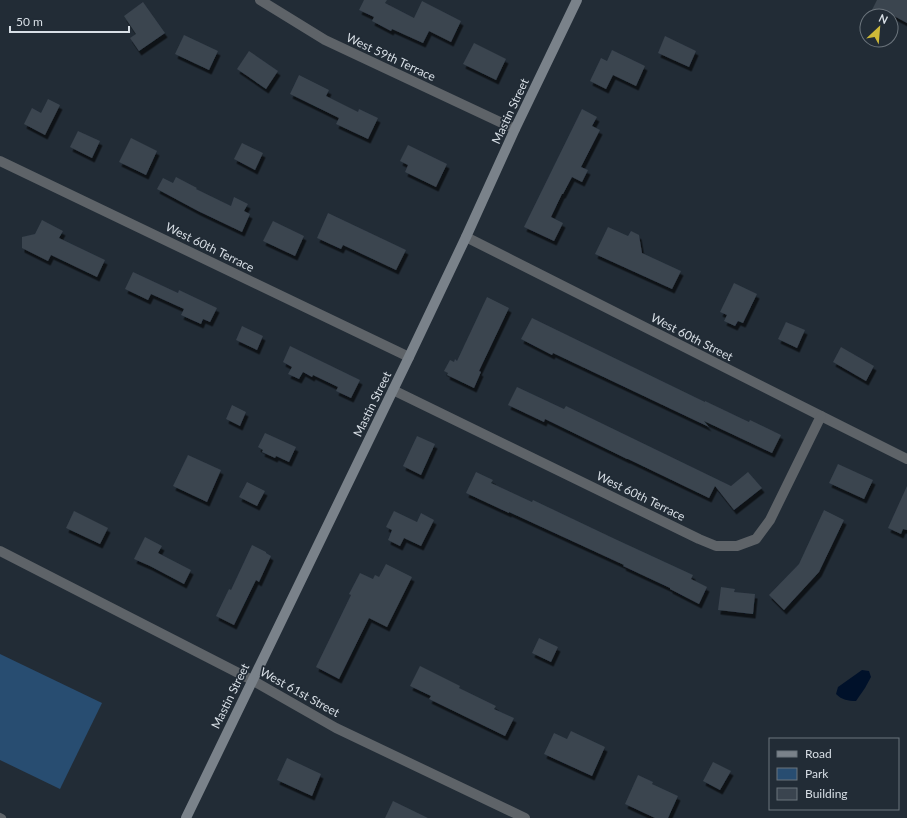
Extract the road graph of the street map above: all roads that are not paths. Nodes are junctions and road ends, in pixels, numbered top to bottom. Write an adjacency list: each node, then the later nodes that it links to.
1 (260, 0): 3 (street, West 59th Terrace)
2 (577, 0): 3 (street, Mastin Street)
3 (515, 129): 5 (street, Mastin Street)
4 (0, 161): 6 (street, West 60th Terrace)
5 (466, 237): 6 (street, Mastin Street); 8 (street, West 60th Street)
6 (409, 357): 7 (street, Mastin Street)
7 (393, 390): 8 (street, West 60th Terrace); 11 (street, Mastin Street)
8 (821, 416): 9 (street, West 60th Street)
9 (907, 459)
10 (0, 551): 11 (street, West 61st Street)
11 (252, 680): 12 (street, Mastin Street); 13 (street, West 61st Street)
12 (186, 818)
13 (526, 818)

